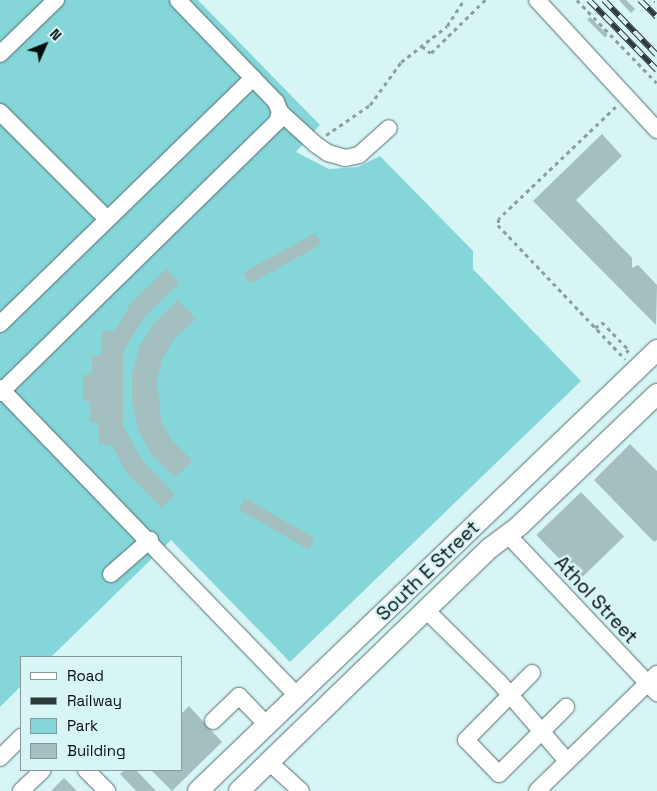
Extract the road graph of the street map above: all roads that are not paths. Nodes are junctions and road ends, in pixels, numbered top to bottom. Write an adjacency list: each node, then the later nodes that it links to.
1 (56, 0): 4 (street)
2 (178, 0): 5 (street)
3 (537, 0): 9 (street)
4 (0, 54)
5 (253, 78): 7 (street); 10 (street)
6 (0, 112): 10 (street)
7 (280, 112): 8 (street); 13 (street)
8 (389, 128)
9 (657, 130)
10 (107, 219): 11 (street)
11 (0, 324)
12 (657, 350): 21 (main road, South E Street)
13 (1, 390): 16 (street)
14 (657, 394): 15 (main road, South E Street)
15 (507, 534): 18 (main road, South E Street); 20 (street, Athol Street)
16 (150, 540): 17 (street); 21 (street)
17 (111, 574)
18 (426, 610): 22 (street); 30 (main road, South E Street)
19 (532, 673): 22 (street)
20 (654, 684): 29 (street)
21 (297, 696): 25 (main road, South E Street)
22 (510, 696): 26 (street); 26 (street)
23 (566, 707): 26 (street)
24 (213, 721): 25 (street)
25 (267, 725): 35 (main road, South E Street)
26 (541, 733): 29 (street)
27 (20, 738): 28 (street)
28 (0, 758)
29 (567, 761): 38 (street)
30 (269, 762): 36 (main road, South E Street); 37 (street)
31 (42, 771): 34 (street)
32 (87, 771): 33 (street)
33 (102, 786)
34 (21, 791)
35 (198, 791)
36 (239, 791)
37 (301, 791)
38 (537, 791)

